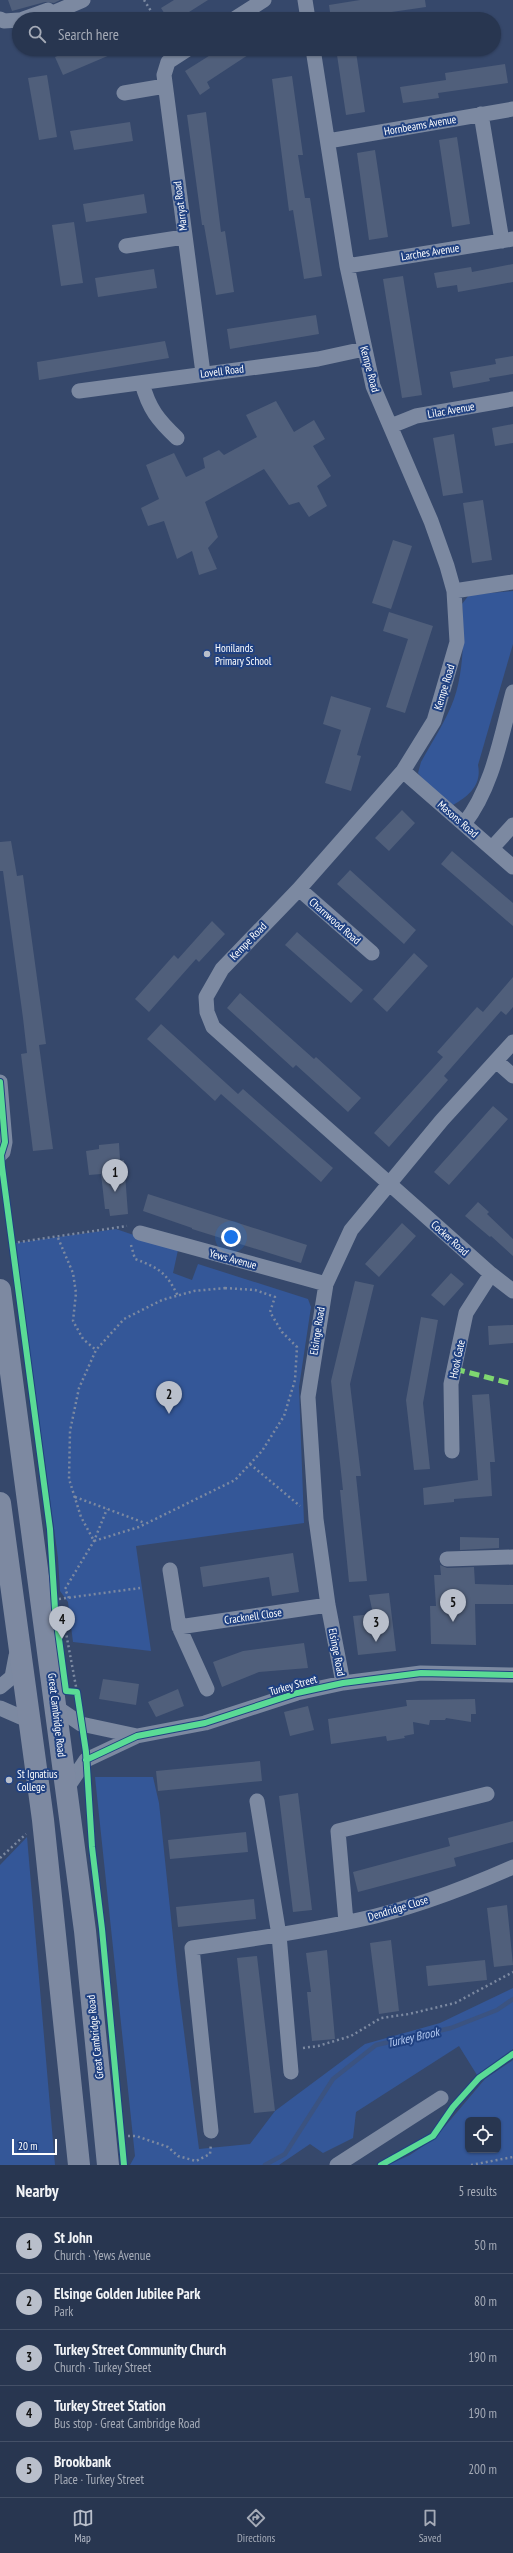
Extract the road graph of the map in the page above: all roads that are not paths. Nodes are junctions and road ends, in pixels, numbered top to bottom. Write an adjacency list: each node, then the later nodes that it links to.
1 (83, 0): 6 (street)
2 (264, 0): 7 (street)
3 (305, 0): 8 (street)
4 (61, 3): 5 (street)
5 (40, 12)
6 (55, 12)
7 (245, 12)
8 (307, 12)
9 (0, 19): 10 (street)
10 (12, 20)
11 (0, 29): 12 (street)
12 (12, 29)
13 (177, 56): 15 (street, Marryat Road)
14 (314, 56): 19 (street, Kempe Road)
15 (165, 86): 16 (street); 20 (street, Marryat Road)
16 (124, 93)
17 (513, 109): 18 (street, Hornbeams Avenue)
18 (481, 114): 19 (street, Hornbeams Avenue); 21 (street)
19 (328, 141): 23 (street, Kempe Road)
20 (184, 237): 22 (street); 25 (street, Marryat Road)
21 (508, 240): 23 (street, Larches Avenue)
22 (126, 246)
23 (347, 266): 24 (street, Kempe Road)
24 (364, 349): 25 (street, Lovell Road); 29 (street, Kempe Road)
25 (203, 373): 26 (street, Lovell Road)
26 (142, 383): 27 (street, Lovell Road); 30 (street)
27 (79, 391)
28 (513, 399): 29 (street, Lilac Avenue)
29 (391, 426): 32 (street, Kempe Road)
30 (177, 438)
31 (513, 582): 32 (street)
32 (454, 591): 34 (street, Kempe Road)
33 (513, 692): 35 (street)
34 (403, 771): 35 (street, Masons Road); 39 (street, Kempe Road)
35 (464, 824): 37 (street, Masons Road)
36 (513, 825): 37 (street)
37 (492, 848): 38 (street, Masons Road)
38 (513, 867)
39 (299, 889): 40 (street, Charnwood Road); 46 (street, Kempe Road)
40 (372, 953)
41 (513, 1042): 42 (street, Elsinge Road)
42 (496, 1061): 43 (street); 46 (street, Elsinge Road)
43 (513, 1076)
44 (0, 1082): 45 (street)
45 (0, 1155)
46 (389, 1182): 48 (street, Cocker Road); 49 (street, Elsinge Road)
47 (132, 1233): 49 (street, Yews Avenue)
48 (491, 1274): 51 (street, Cocker Road); 52 (street, Hook Gate)
49 (326, 1284): 57 (street, Elsinge Road)
50 (0, 1290): 64 (highway, Great Cambridge Road)
51 (513, 1292)
52 (452, 1451)
53 (0, 1503): 59 (highway)
54 (513, 1557): 55 (street)
55 (447, 1559)
56 (170, 1570): 58 (street)
57 (328, 1605): 58 (street, Cracknell Close); 61 (street, Elsinge Road)
58 (179, 1627): 63 (street)
59 (19, 1639): 62 (street); 66 (highway)
60 (513, 1675): 61 (street, Turkey Street)
61 (343, 1683): 67 (street, Turkey Street)
62 (0, 1687)
63 (206, 1689)
64 (56, 1707): 67 (street, Turkey Street); 68 (highway, Great Cambridge Road)
65 (0, 1708): 66 (street)
66 (30, 1721): 77 (highway)
67 (137, 1736): 68 (street, Turkey Street)
68 (67, 1788): 78 (highway, Great Cambridge Road)
69 (487, 1794): 72 (street)
70 (257, 1801): 73 (street)
71 (513, 1867): 72 (street, Dendridge Close)
72 (346, 1922): 73 (street, Dendridge Close)
73 (279, 1935): 74 (street); 76 (street, Dendridge Close)
74 (291, 2072)
75 (441, 2098): 79 (street)
76 (211, 2131)
77 (79, 2165)
78 (108, 2165)
79 (337, 2165)

